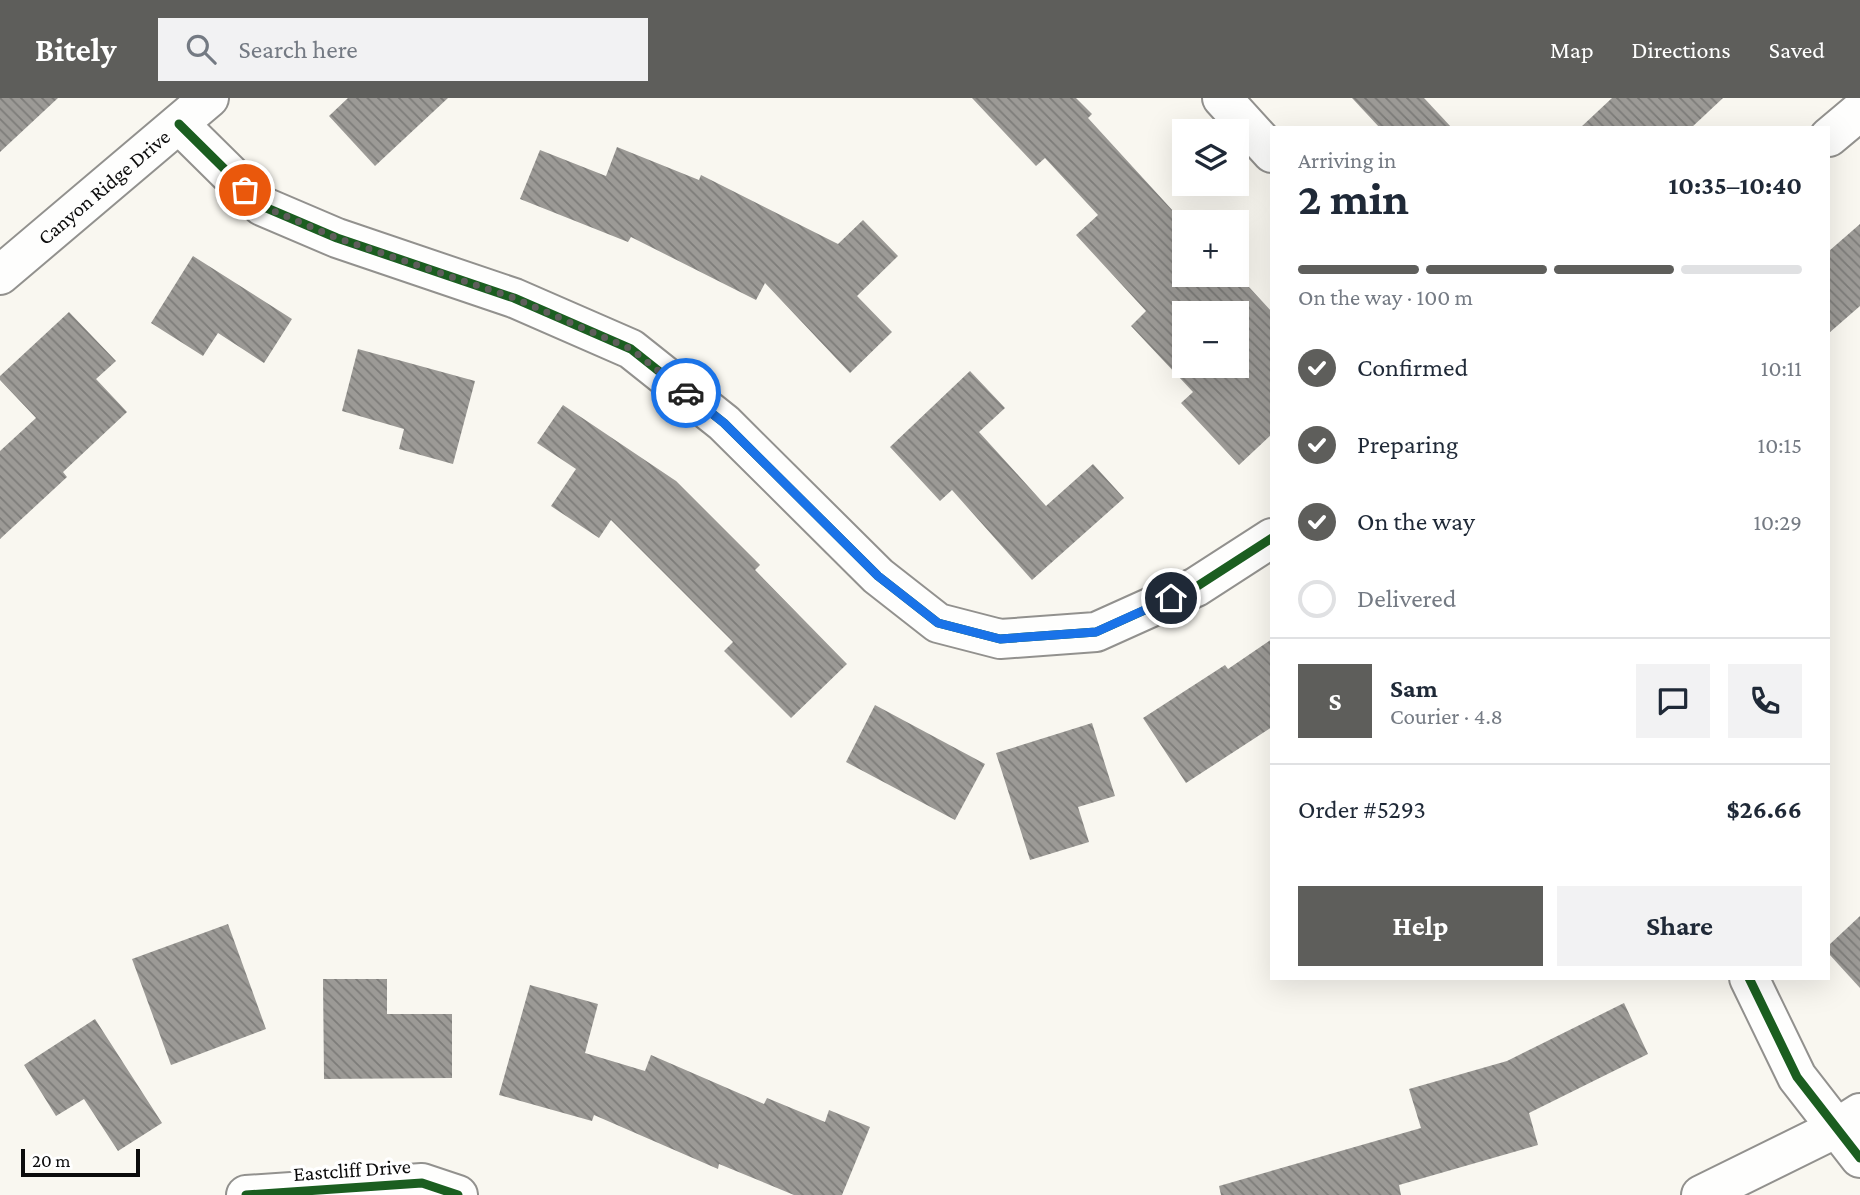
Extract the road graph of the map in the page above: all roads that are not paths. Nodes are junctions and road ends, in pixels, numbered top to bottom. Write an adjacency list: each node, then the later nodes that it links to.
1 (209, 98): 4 (street, Canyon Ridge Drive)
2 (1222, 98): 6 (street)
3 (1860, 111): 5 (street)
4 (179, 124): 7 (street, Canyon Ridge Drive); 8 (street)
5 (1830, 136)
6 (1270, 151)
7 (0, 275)
8 (1270, 539)
9 (1750, 980): 10 (street)
10 (1848, 1121): 11 (street); 14 (street)
11 (1860, 1157)
12 (246, 1195): 13 (street, Eastcliff Drive)
13 (458, 1195)
14 (1702, 1195)

